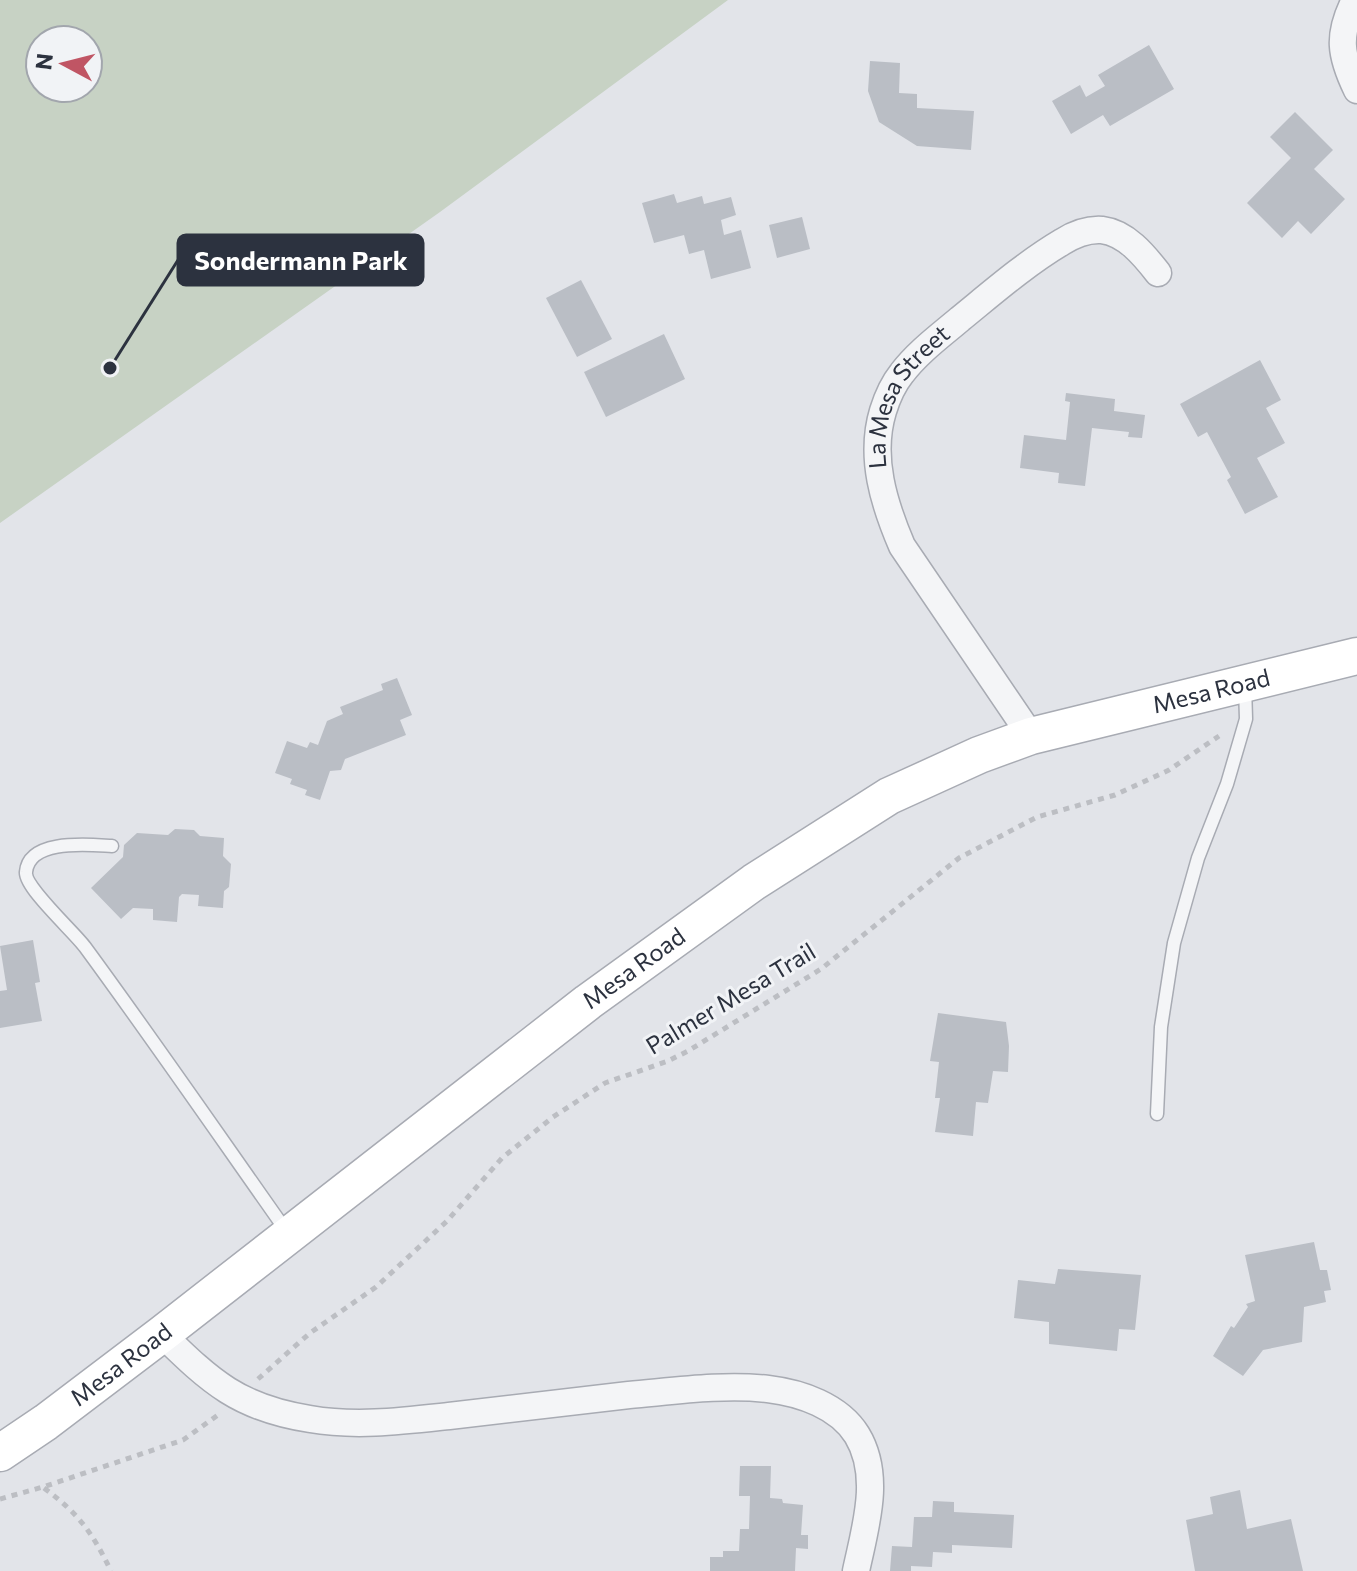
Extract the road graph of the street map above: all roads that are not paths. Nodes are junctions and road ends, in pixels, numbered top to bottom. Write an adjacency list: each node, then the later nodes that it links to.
1 (1355, 0): 2 (street)
2 (1357, 90)
3 (1158, 273): 6 (street, La Mesa Street)
4 (1357, 656): 5 (main road, Mesa Road)
5 (1245, 683): 6 (main road, Mesa Road); 8 (lane)
6 (1031, 736): 9 (main road, Mesa Road)
7 (112, 846): 9 (lane)
8 (1157, 1114)
9 (289, 1235): 10 (main road, Mesa Road)
10 (162, 1334): 11 (main road, Mesa Road); 12 (street)
11 (0, 1453)
12 (856, 1571)

